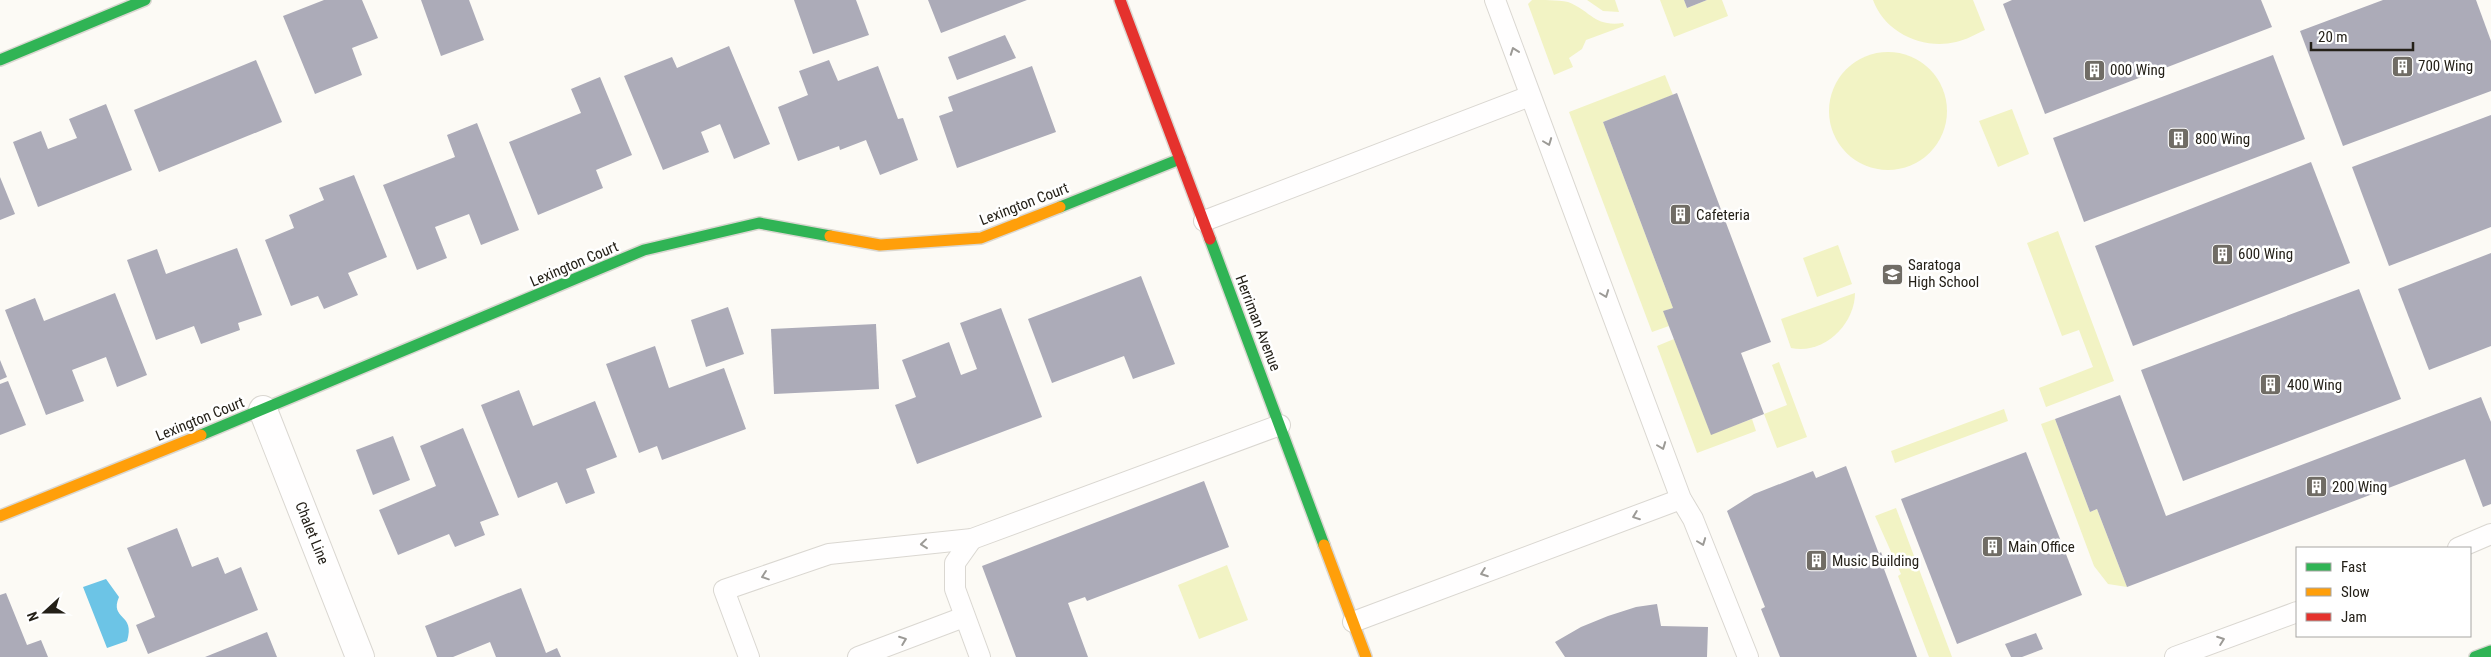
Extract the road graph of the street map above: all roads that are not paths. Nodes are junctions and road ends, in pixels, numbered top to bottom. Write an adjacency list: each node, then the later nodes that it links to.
1 (146, 0): 4 (street)
2 (1120, 0): 6 (street, Herriman Avenue)
3 (1495, 0): 5 (lane, one-way to 3)
4 (0, 60)
5 (1530, 96): 7 (lane); 10 (lane, one-way to 10)
6 (1180, 159): 7 (street, Herriman Avenue); 8 (street, Lexington Court)
7 (1204, 221): 9 (street, Herriman Avenue)
8 (263, 410): 11 (street, Lexington Court); 19 (street, Chalet Line)
9 (1280, 425): 13 (lane); 17 (street, Herriman Avenue)
10 (1681, 498): 17 (lane, one-way to 17); 24 (lane, one-way to 24)
11 (0, 516)
12 (2491, 534): 14 (lane)
13 (972, 539): 16 (lane); 20 (lane, one-way to 20)
14 (2460, 547)
15 (2296, 612): 25 (lane, one-way to 15)
16 (964, 617): 21 (lane, one-way to 16); 22 (lane)
17 (1353, 622): 23 (street, Herriman Avenue)
18 (2491, 651): 26 (street)
19 (360, 657)
20 (749, 657)
21 (858, 657)
22 (980, 657)
23 (1366, 657)
24 (1748, 657)
25 (2175, 657)
26 (2475, 657)

